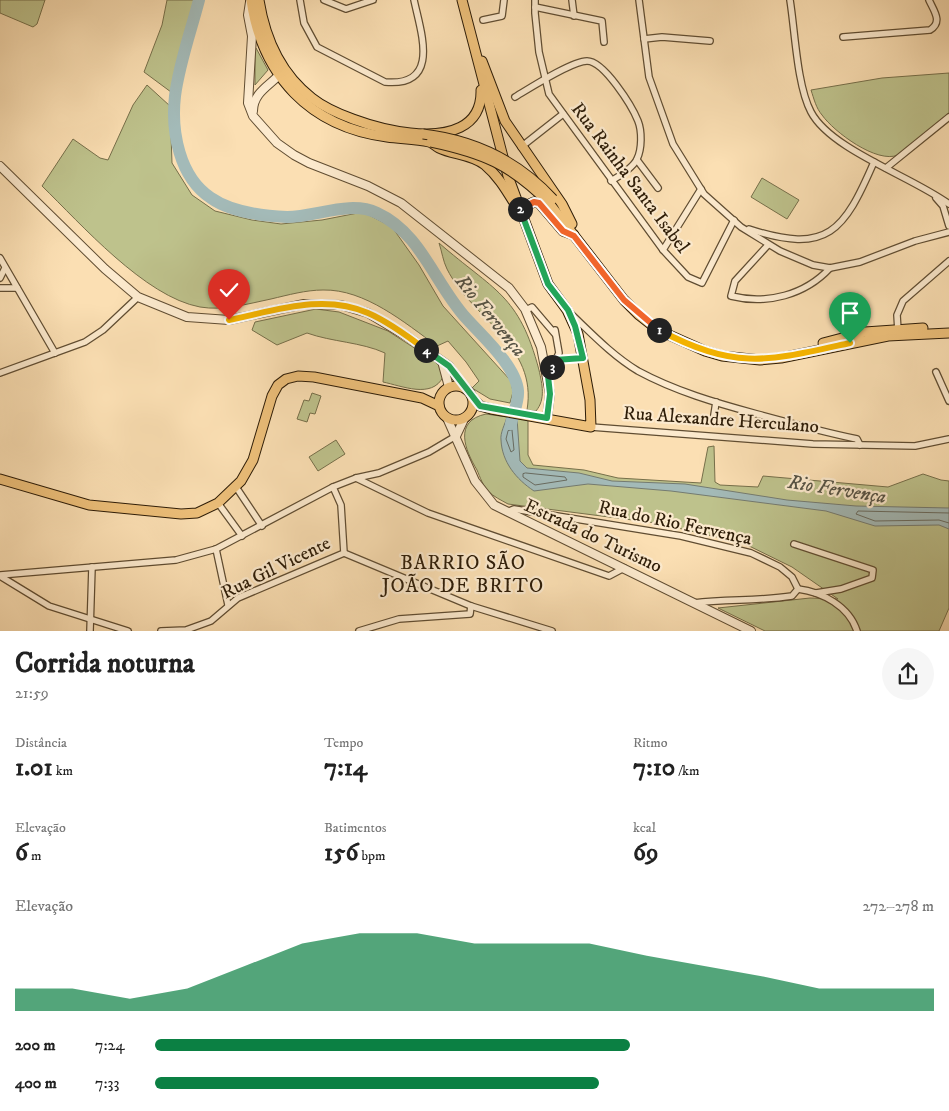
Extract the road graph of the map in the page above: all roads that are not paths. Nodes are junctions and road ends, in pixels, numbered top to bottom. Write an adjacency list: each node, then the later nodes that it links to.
1 (251, 0): 24 (main road); 30 (street)
2 (259, 0): 22 (main road)
3 (300, 0): 6 (street)
4 (324, 0): 5 (street)
5 (373, 0)
6 (414, 0)
7 (464, 0): 21 (main road); 23 (main road)
8 (504, 0): 16 (street)
9 (535, 0): 14 (street, Rua Rainha Santa Isabel)
10 (572, 0): 15 (street)
11 (640, 0): 18 (street)
12 (790, 0): 36 (street)
13 (929, 0): 17 (street)
14 (535, 7): 15 (street); 25 (street, Rua Rainha Santa Isabel)
15 (574, 16): 20 (street)
16 (483, 20)
17 (843, 37)
18 (644, 38): 19 (street); 41 (street)
19 (710, 41)
20 (604, 42)
21 (477, 50): 34 (main road); 45 (main road)
22 (281, 64): 24 (street); 32 (main road)
23 (478, 67): 32 (main road); 45 (main road)
24 (278, 75): 26 (street); 27 (main road)
25 (544, 81): 28 (street); 29 (street, Rua Rainha Santa Isabel); 35 (street)
26 (270, 83): 27 (street); 30 (street)
27 (286, 85): 33 (main road)
28 (515, 97)
29 (563, 114): 34 (street); 39 (street, Rua Rainha Santa Isabel)
30 (253, 116): 62 (street)
31 (949, 117): 38 (street)
32 (423, 134): 43 (main road, bridge)
33 (431, 142): 43 (main road, bridge); 45 (main road)
34 (521, 146): 47 (main road)
35 (637, 160): 39 (street); 40 (street)
36 (874, 162): 38 (street); 49 (street)
37 (0, 166): 61 (street)
38 (886, 168): 42 (street)
39 (611, 182): 53 (street, Rua Rainha Santa Isabel)
40 (658, 188)
41 (701, 189): 46 (street); 53 (street)
42 (935, 196): 44 (street); 48 (street)
43 (551, 201): 47 (main road); 51 (main road)
44 (949, 204)
45 (520, 209): 51 (main road); 63 (main road)
46 (734, 220): 49 (street); 53 (street, Rua Rainha Santa Isabel)
47 (572, 224): 65 (main road)
48 (949, 226)
49 (741, 227): 52 (street)
50 (947, 234): 57 (street)
51 (574, 236): 65 (main road)
52 (768, 245): 57 (street); 57 (street)
53 (663, 250)
54 (0, 258): 56 (street)
55 (949, 261): 65 (street)
56 (5, 268): 58 (street); 60 (street)
57 (830, 268)
58 (0, 278)
59 (0, 288): 60 (street)
60 (17, 288): 67 (street)
61 (138, 297): 67 (street); 70 (street)
62 (526, 310): 69 (street); 73 (street)
63 (568, 310): 68 (main road); 80 (street)
64 (949, 328): 65 (main road)
65 (898, 331): 66 (main road)
66 (949, 333)
67 (55, 353): 72 (street)
68 (583, 358): 69 (street); 87 (main road)
69 (555, 360): 73 (street)
70 (441, 361): 74 (street); 75 (street)
71 (936, 372): 79 (street)
72 (0, 373)
73 (548, 376): 85 (street)
74 (448, 387): 75 (main road); 76 (main road)
75 (464, 387): 78 (main road)
76 (441, 394): 77 (main road); 81 (main road)
77 (422, 398): 81 (main road); 94 (main road)
78 (473, 400): 82 (main road, Rua Alexandre Herculano); 83 (main road)
79 (949, 401)
80 (716, 402): 86 (street); 90 (street)
81 (439, 406): 84 (main road)
82 (491, 408): 83 (main road, Rua Alexandre Herculano); 85 (main road, Rua Alexandre Herculano)
83 (466, 417): 84 (main road); 88 (street)
84 (447, 418): 88 (street, Estrada do Turismo)
85 (547, 418): 87 (main road, Rua Alexandre Herculano)
86 (713, 421)
87 (591, 427): 90 (street, Rua Alexandre Herculano)
88 (456, 436): 91 (street); 96 (street, Estrada do Turismo)
89 (949, 439): 90 (street, Rua Alexandre Herculano)
90 (860, 445)
91 (356, 478): 93 (street); 103 (street)
92 (0, 479): 95 (main road)
93 (334, 486): 97 (street); 101 (street, Rua Gil Vicente)
94 (236, 487): 95 (main road); 97 (street)
95 (218, 503): 98 (street)
96 (504, 512): 103 (street, Estrada do Turismo); 105 (street, Rua do Rio Fervença)
97 (262, 526): 98 (street)
98 (242, 536): 100 (street)
99 (794, 544): 106 (street)
100 (216, 549): 102 (street); 108 (street)
101 (344, 553): 108 (street, Rua Gil Vicente); 109 (street)
102 (92, 567): 104 (street); 110 (street)
103 (624, 568): 107 (street, Estrada do Turismo)
104 (0, 575): 110 (street)
105 (798, 589): 106 (street); 107 (street)
106 (816, 593): 117 (street)
107 (694, 603): 116 (street, Estrada do Turismo)
108 (228, 605): 113 (street, Rua Gil Vicente)
109 (471, 606): 114 (street); 115 (street)
110 (89, 619): 111 (street); 112 (street)
111 (90, 631)
112 (128, 631)
113 (161, 631)
114 (359, 631)
115 (552, 631)
116 (751, 631)
117 (857, 631)

